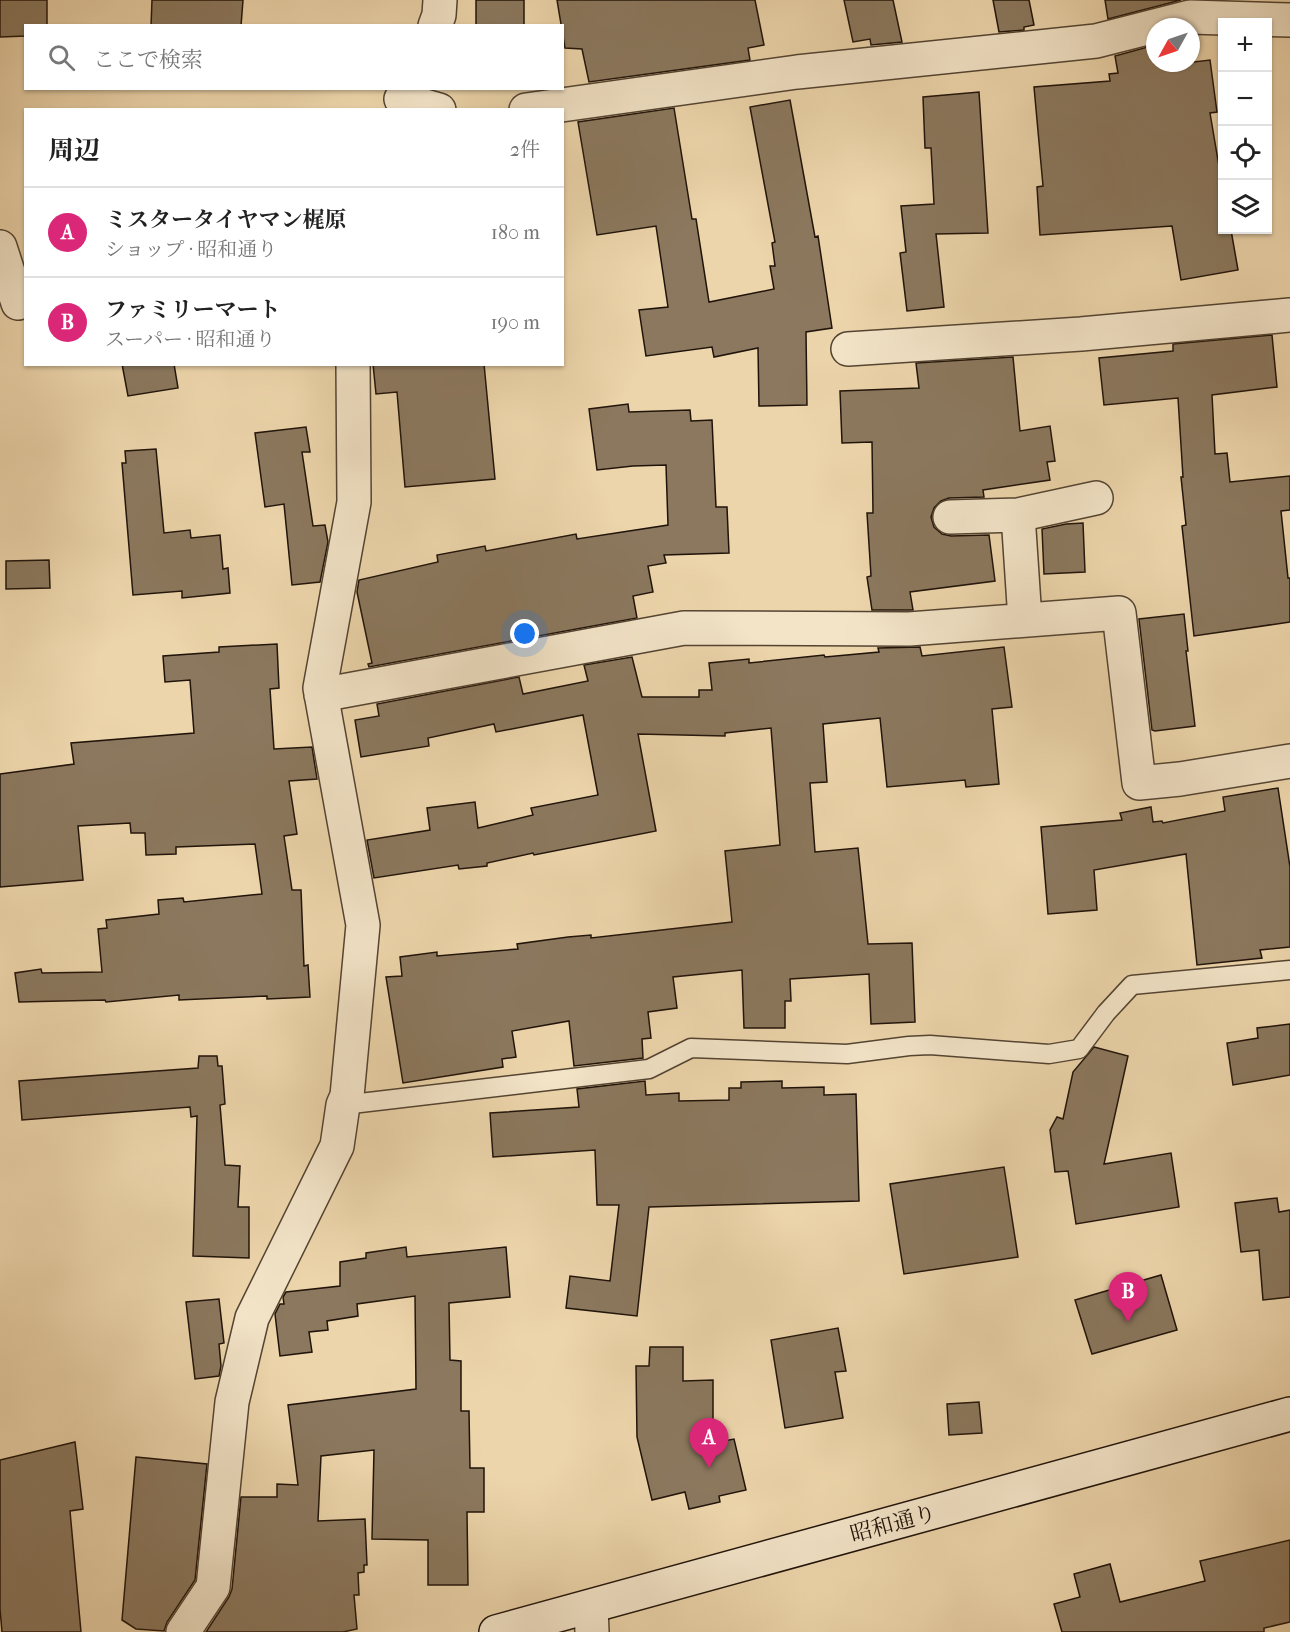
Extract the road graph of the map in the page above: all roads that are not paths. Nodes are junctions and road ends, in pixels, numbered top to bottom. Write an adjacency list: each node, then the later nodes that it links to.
1 (440, 0): 3 (street)
2 (1290, 20): 6 (street)
3 (436, 24)
4 (401, 99): 5 (street)
5 (432, 108)
6 (540, 108)
7 (0, 247): 8 (street)
8 (14, 304)
9 (1290, 315): 10 (street)
10 (848, 349)
11 (353, 366): 16 (street)
12 (1096, 498): 13 (street)
13 (1018, 515): 14 (street); 15 (street)
14 (950, 517)
15 (1025, 620): 16 (street); 17 (street)
16 (321, 695): 19 (street)
17 (1290, 761)
18 (1290, 970): 19 (lane)
19 (343, 1105): 22 (street)
20 (1290, 1414): 21 (street, 昭和通り)
21 (592, 1619): 23 (street, 昭和通り)
22 (183, 1632)
23 (496, 1632)

